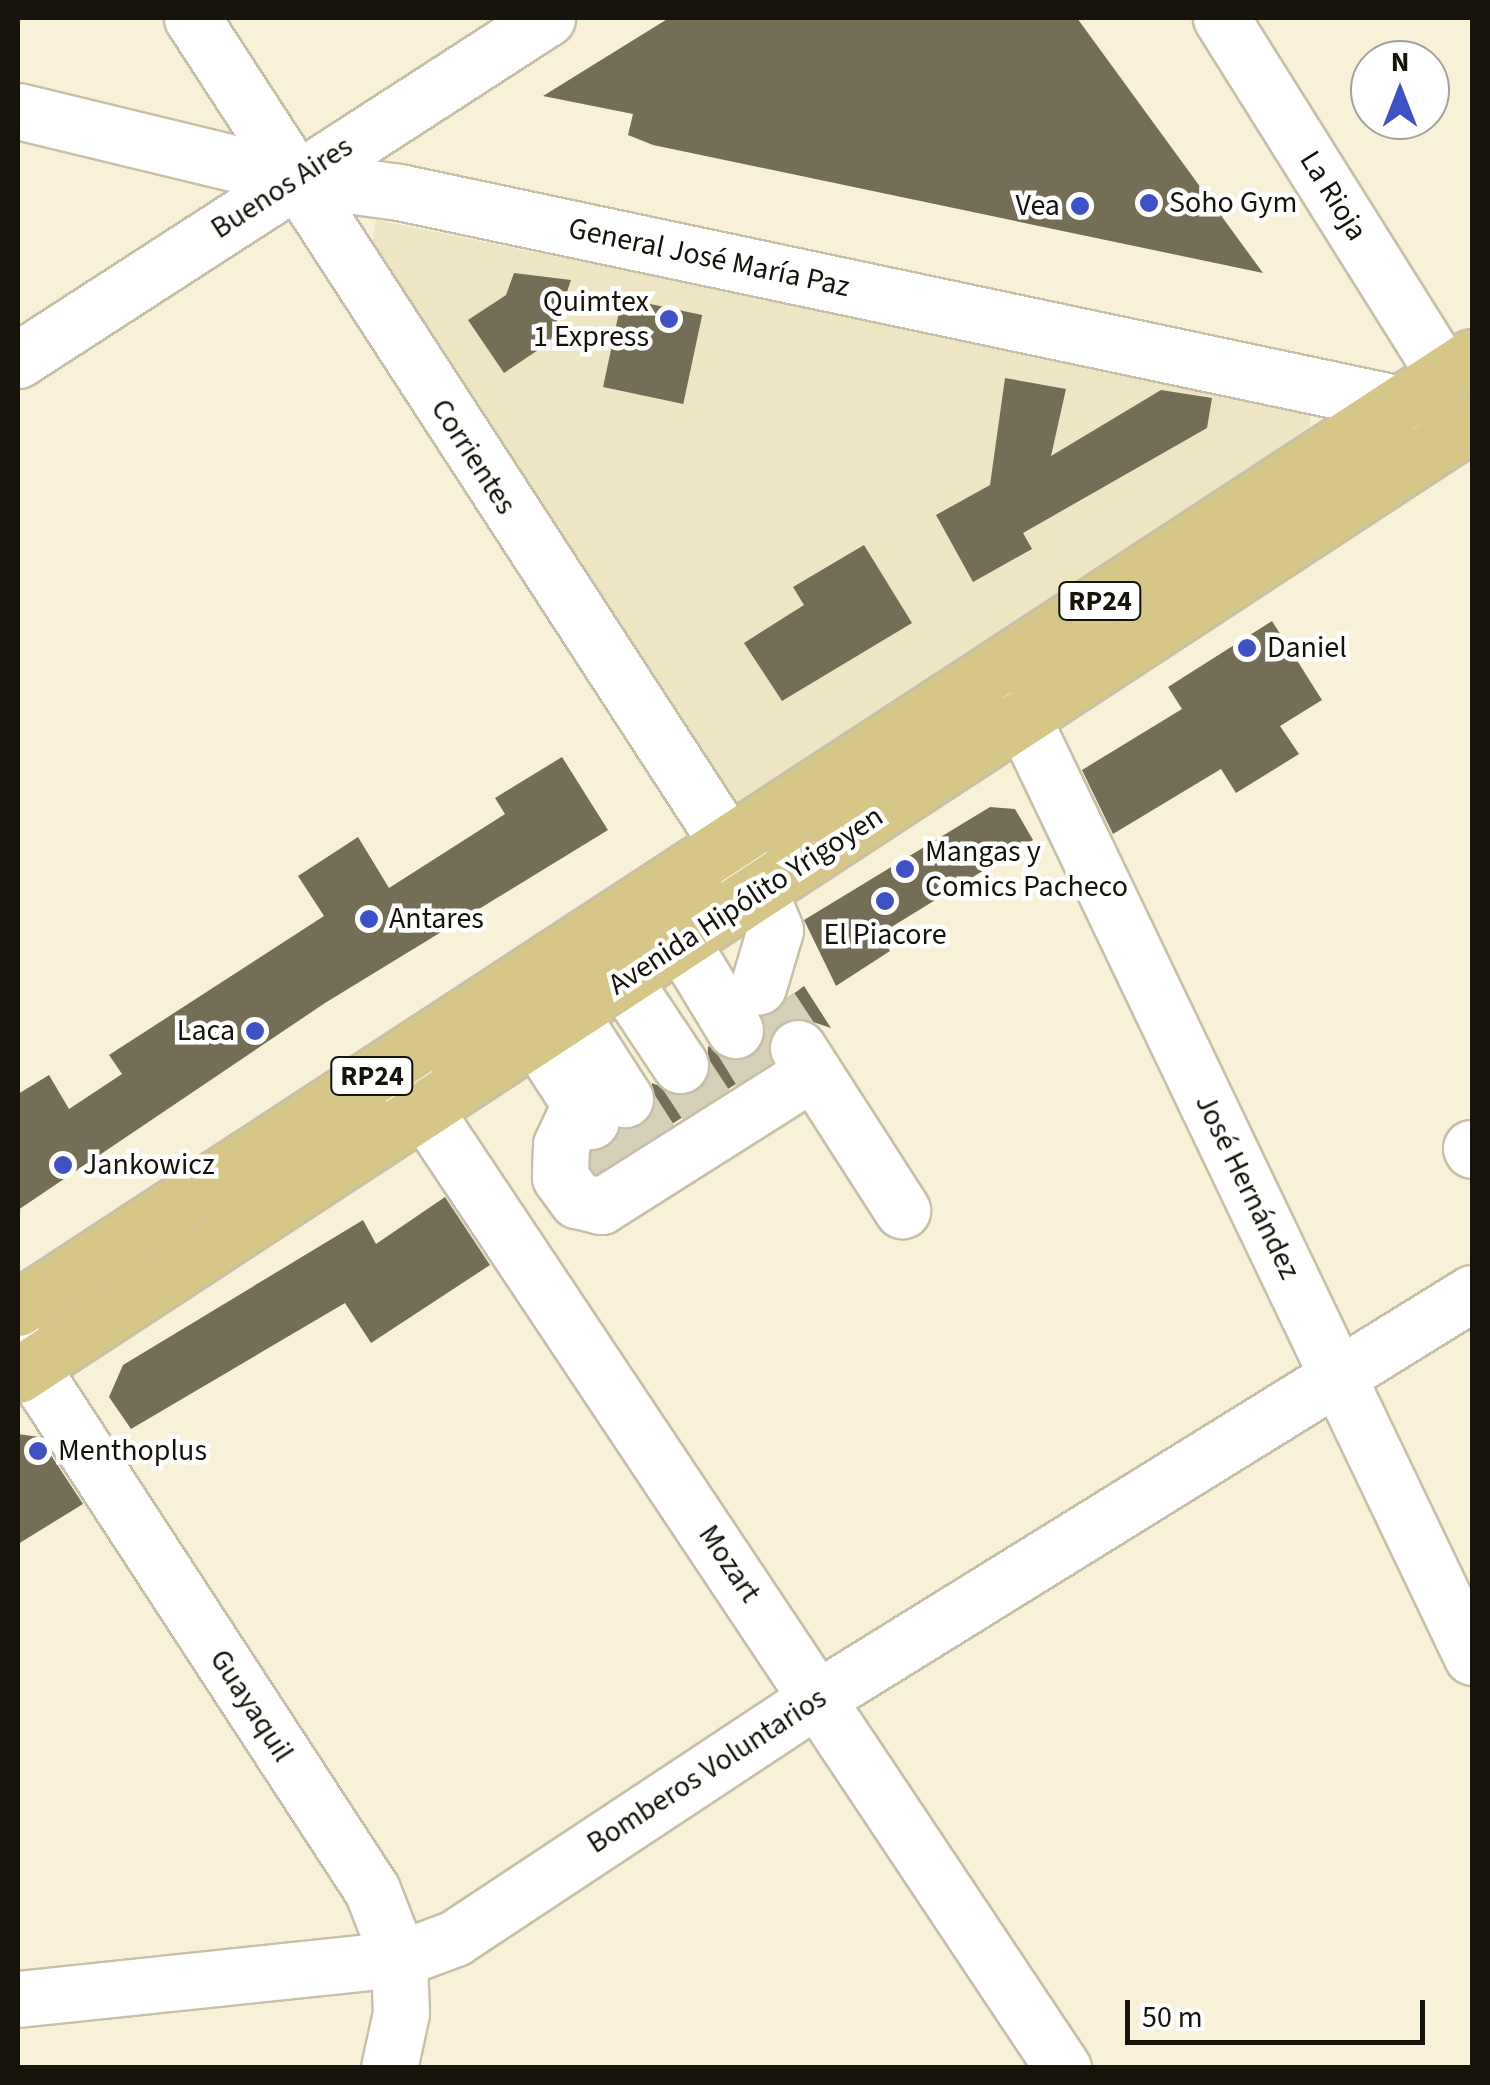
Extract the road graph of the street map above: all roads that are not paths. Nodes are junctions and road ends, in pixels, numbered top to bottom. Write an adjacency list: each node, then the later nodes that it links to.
1 (192, 18): 6 (street, Corrientes)
2 (547, 18): 6 (street, Buenos Aires)
3 (1222, 18): 8 (street, La Rioja)
4 (18, 111): 6 (street, General José María Paz)
5 (18, 142): 6 (street, General José María Paz)
6 (291, 193): 7 (street, Buenos Aires); 8 (street, General José María Paz); 11 (street, Corrientes)
7 (18, 360)
8 (1440, 379): 11 (main road, Avenida Hipólito Yrigoyen / RP24)
9 (1472, 423): 10 (main road, Avenida Hipólito Yrigoyen / RP24)
10 (1022, 717): 12 (main road, Avenida Hipólito Yrigoyen / RP24); 22 (street, José Hernández)
11 (727, 844): 12 (street, Corrientes); 13 (main road, Avenida Hipólito Yrigoyen / RP24)
12 (643, 968): 14 (street); 14 (street); 14 (street); 14 (street); 15 (main road, Avenida Hipólito Yrigoyen / RP24)
13 (392, 1063): 15 (street, Mozart); 20 (main road, Avenida Hipólito Yrigoyen / RP24)
14 (701, 1095): 16 (street); 16 (street); 17 (street)
15 (425, 1110): 18 (street, Mozart); 21 (main road, Avenida Hipólito Yrigoyen / RP24)
16 (565, 1190): 18 (street)
17 (902, 1210)
18 (505, 1229): 24 (street, Mozart)
19 (1472, 1293): 22 (street, Bomberos Voluntarios)
20 (18, 1308)
21 (22, 1363): 25 (street, Guayaquil)
22 (1336, 1372): 23 (street, José Hernández); 24 (street, Bomberos Voluntarios)
23 (1472, 1657)
24 (818, 1698): 25 (street, Bomberos Voluntarios); 28 (street, Mozart)
25 (398, 1960): 26 (street, Bomberos Voluntarios); 27 (street, Guayaquil)
26 (18, 1999)
27 (389, 2068)
28 (1063, 2068)

